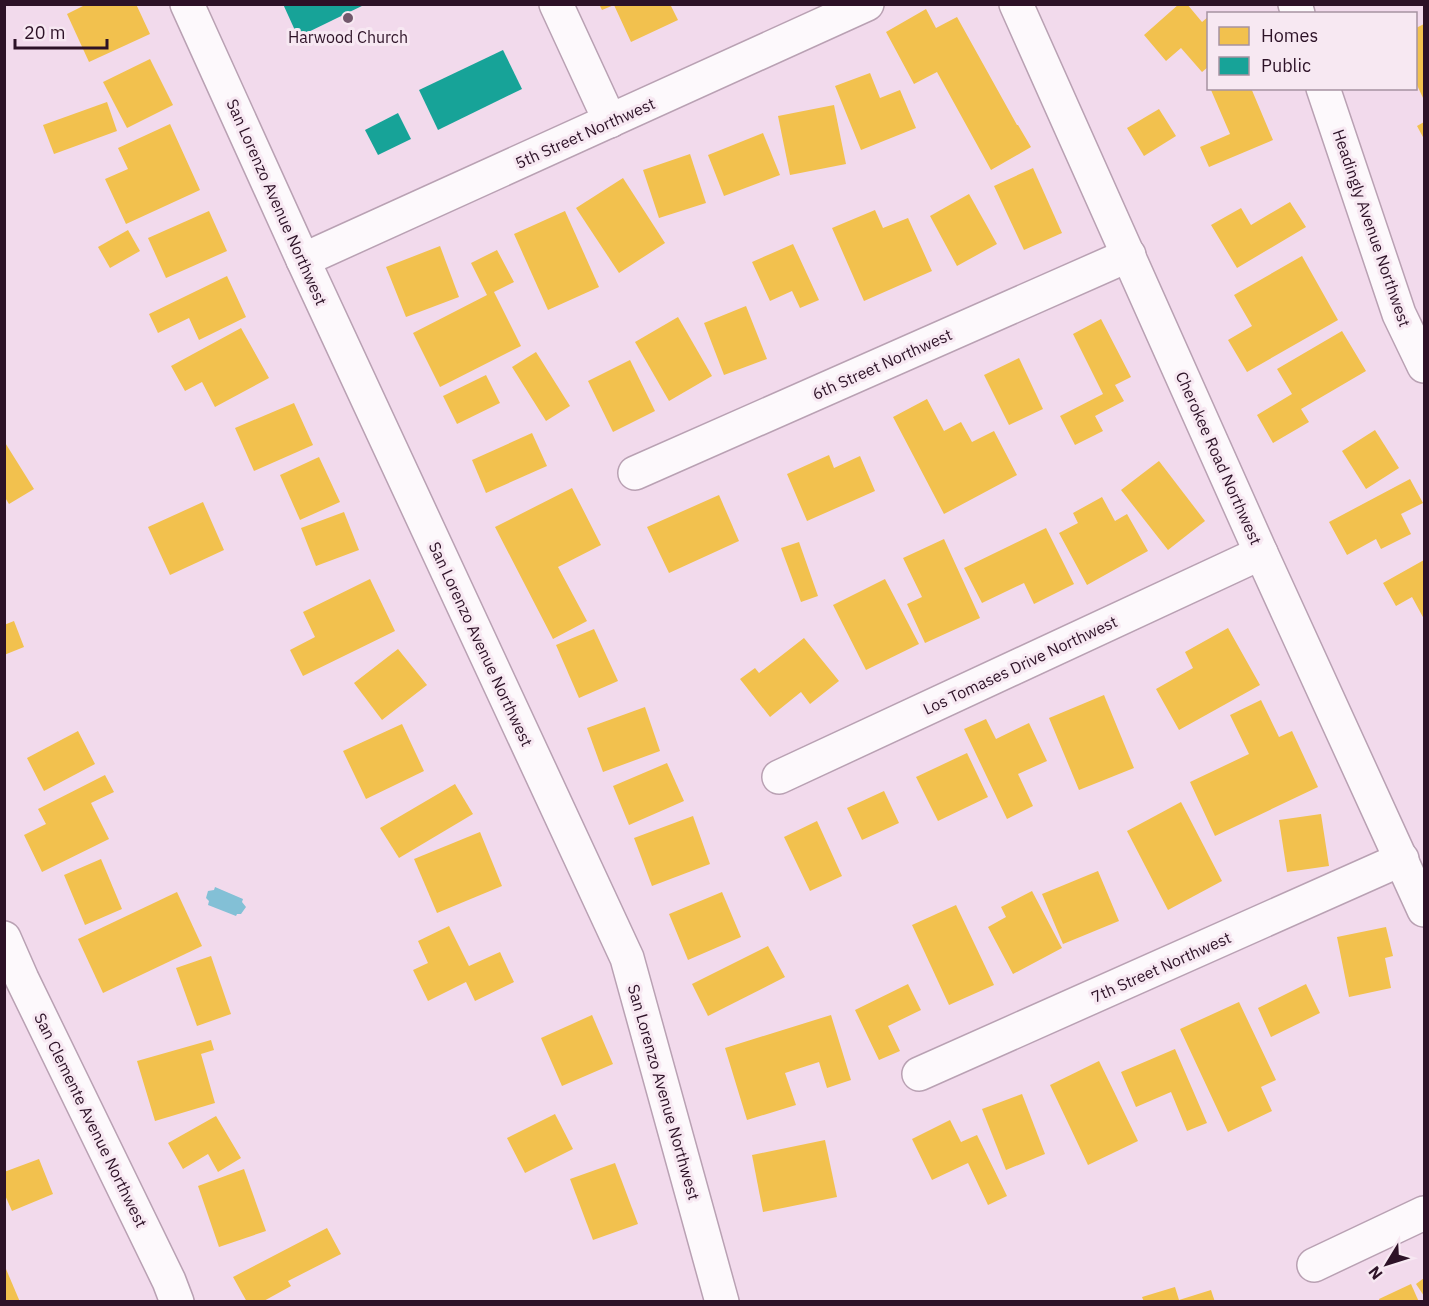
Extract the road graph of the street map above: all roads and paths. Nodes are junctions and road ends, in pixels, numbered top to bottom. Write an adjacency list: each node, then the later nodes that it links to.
1 (187, 4): 8 (street, San Lorenzo Avenue Northwest)
2 (556, 4): 6 (street)
3 (867, 4): 6 (street, 5th Street Northwest)
4 (1016, 4): 7 (street, Cherokee Road Northwest)
5 (1324, 90): 9 (street, Headingly Avenue Northwest)
6 (610, 121): 8 (street, 5th Street Northwest)
7 (1129, 255): 10 (street, 6th Street Northwest); 11 (street, Cherokee Road Northwest)
8 (303, 260): 20 (street, San Lorenzo Avenue Northwest)
9 (1425, 366)
10 (635, 473)
11 (1261, 553): 12 (street, Los Tomases Drive Northwest); 13 (street, Cherokee Road Northwest)
12 (779, 777)
13 (1402, 859): 14 (street, Cherokee Road Northwest); 16 (street, 7th Street Northwest)
14 (1425, 910)
15 (4, 938): 19 (street, San Clemente Avenue Northwest)
16 (919, 1074)
17 (1425, 1213): 18 (street)
18 (1314, 1265)
19 (177, 1302)
20 (722, 1302)

